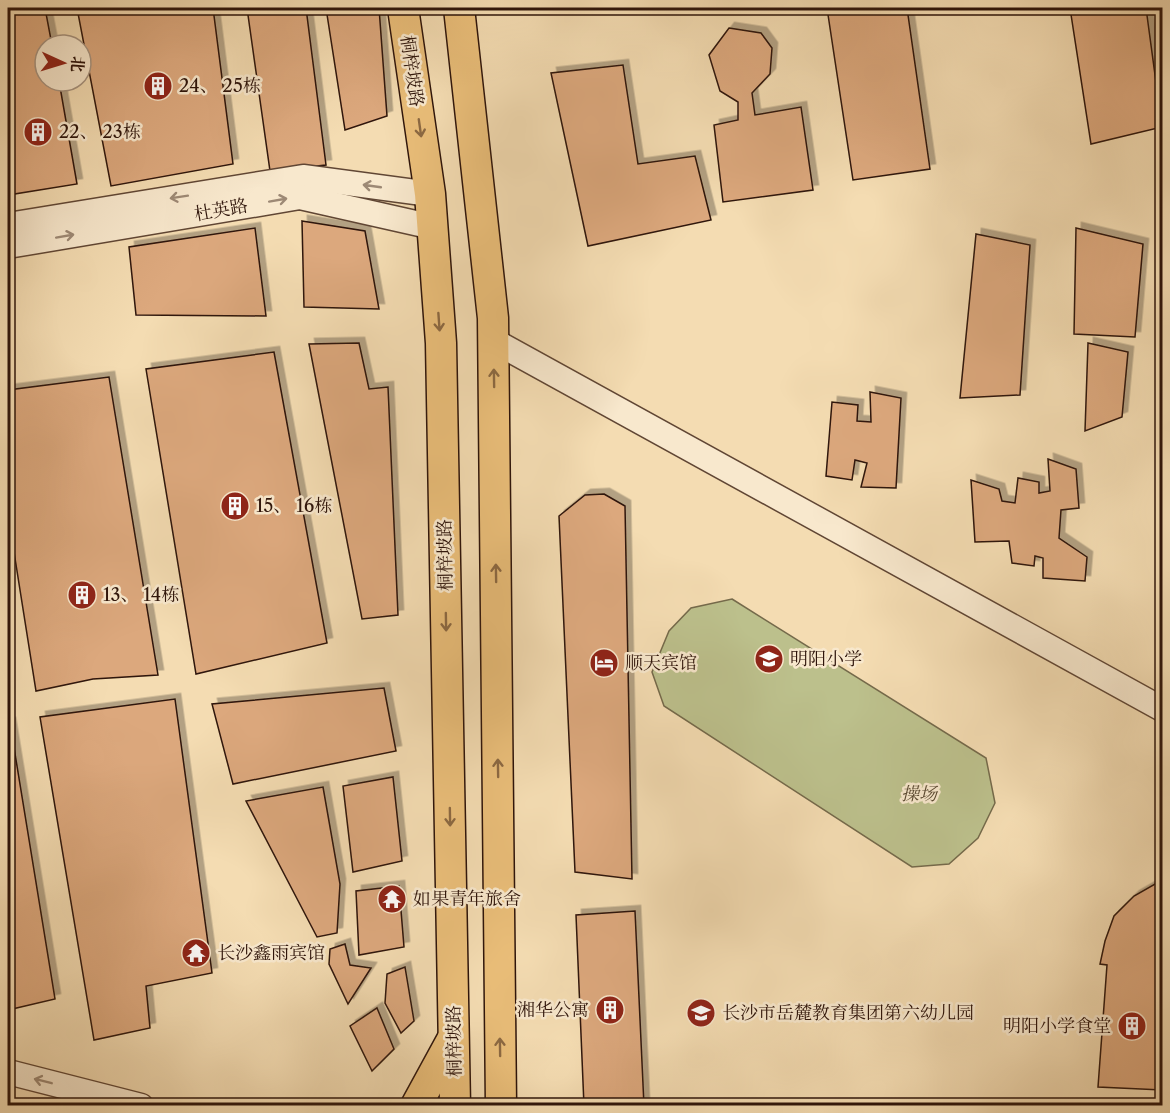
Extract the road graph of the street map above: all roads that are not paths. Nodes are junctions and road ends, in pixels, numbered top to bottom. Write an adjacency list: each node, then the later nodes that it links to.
1 (403, 8): 3 (main road, 桐梓坡路, one-way to 3)
2 (459, 8): 7 (main road)
3 (430, 194): 4 (street, 杜英路, one-way to 4); 5 (main road, 桐梓坡路)
4 (8, 225)
5 (433, 227): 6 (street, 杜英路, one-way to 5); 9 (main road, 桐梓坡路, one-way to 9)
6 (8, 246)
7 (494, 341): 8 (street); 14 (main road, one-way to 7)
8 (1162, 709)
9 (454, 1037): 12 (main road); 13 (main road, 桐梓坡路)
10 (8, 1072): 11 (street, one-way to 10)
11 (141, 1106)
12 (416, 1106)
13 (454, 1106)
14 (501, 1106)

